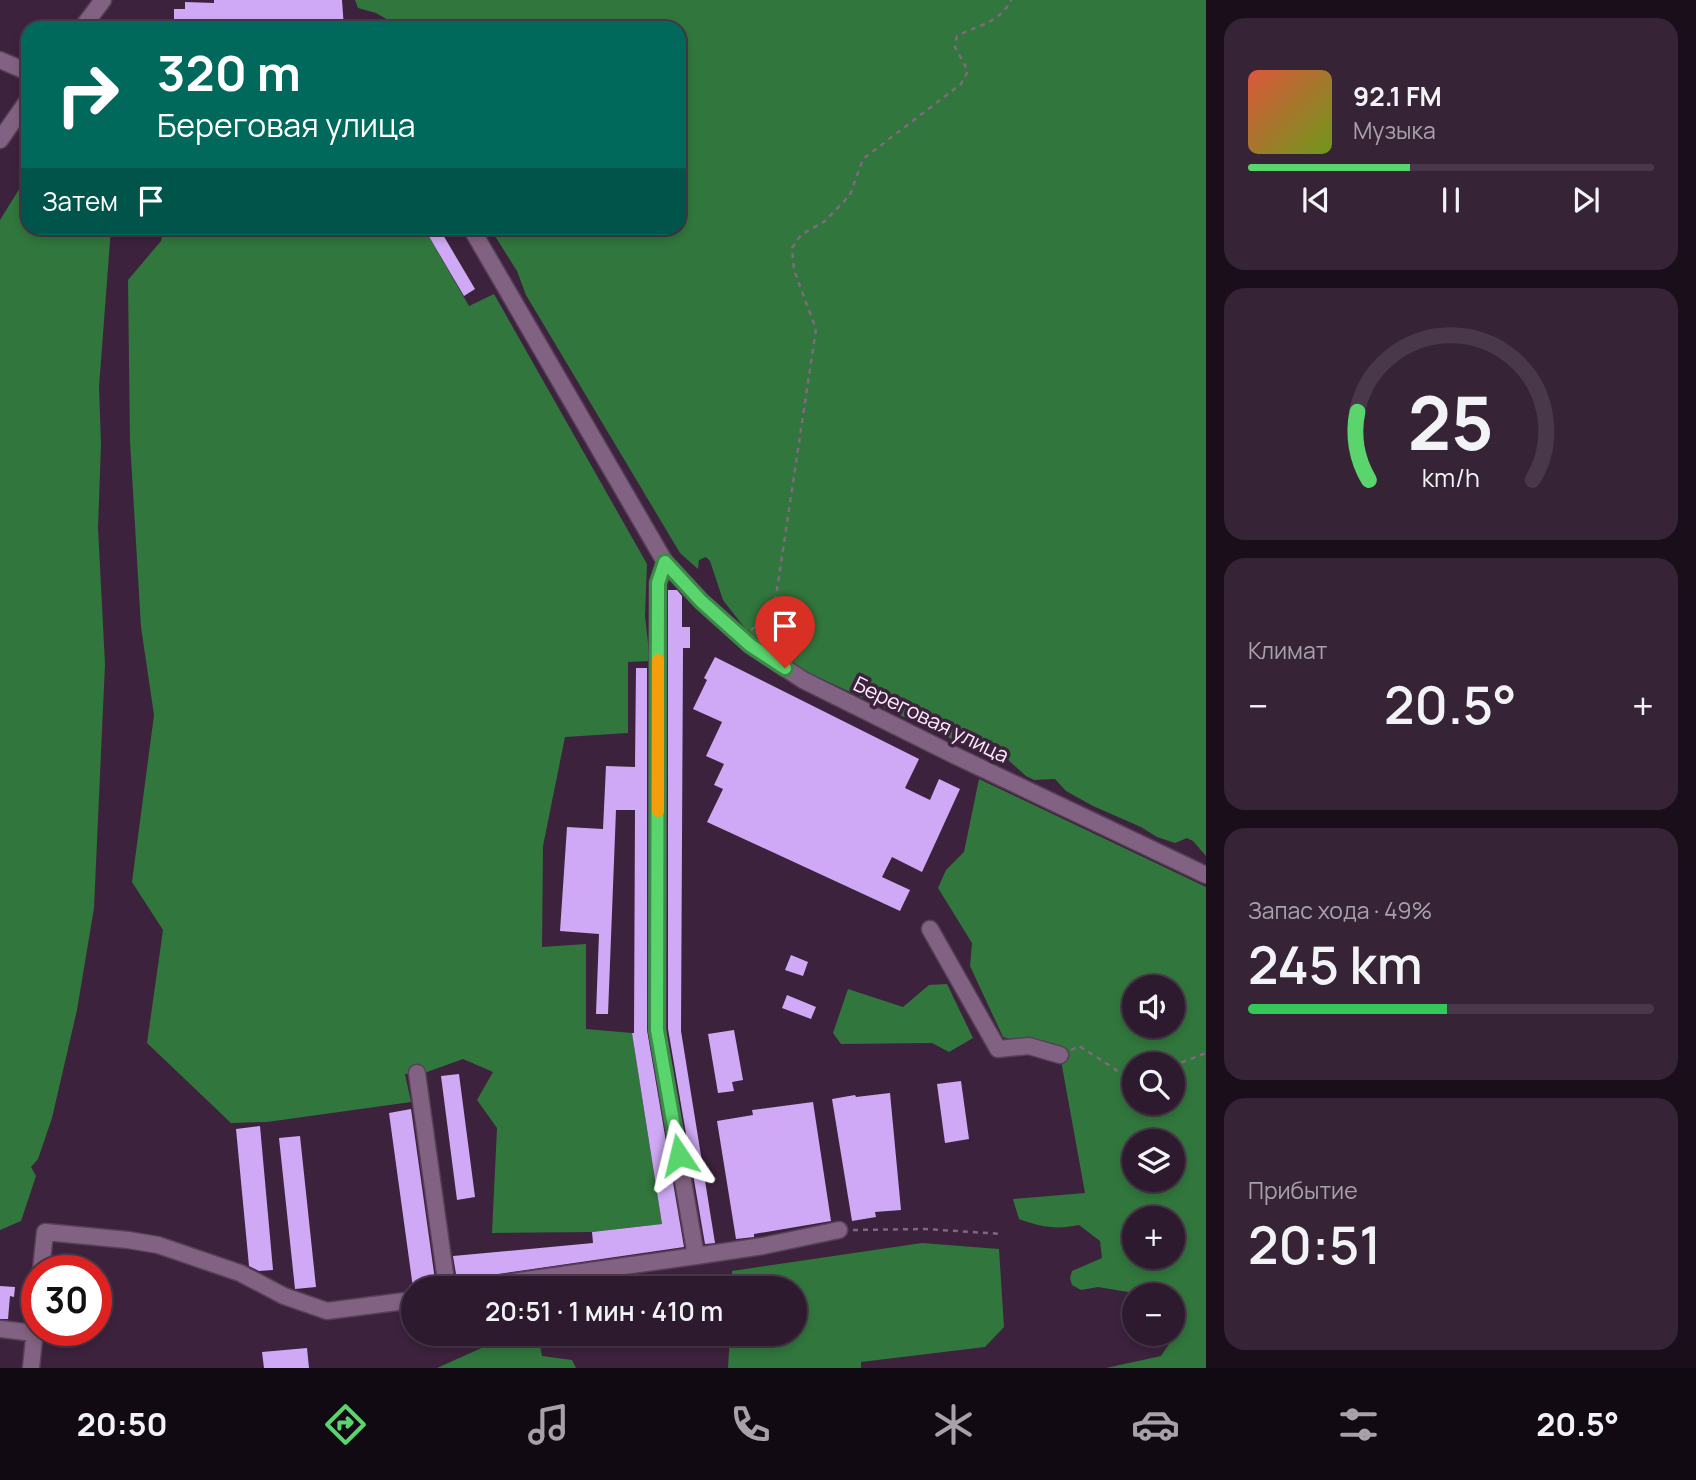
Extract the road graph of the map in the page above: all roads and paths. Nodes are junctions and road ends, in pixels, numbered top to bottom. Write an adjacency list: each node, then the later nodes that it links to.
1 (103, 0): 3 (street)
2 (1011, 0): 11 (path)
3 (87, 21)
4 (0, 60): 5 (street)
5 (21, 69)
6 (21, 110): 7 (street)
7 (6, 127): 8 (street)
8 (0, 140)
9 (475, 235): 10 (street, Береговая улица)
10 (665, 562): 11 (street, Береговая улица); 22 (street)
11 (737, 634): 12 (street, Береговая улица)
12 (1206, 875)
13 (930, 929): 15 (street)
14 (1206, 1053): 16 (path)
15 (1060, 1055): 18 (path)
16 (1185, 1061)
17 (417, 1073): 23 (street)
18 (1122, 1073)
19 (839, 1230): 20 (path); 22 (street)
20 (1003, 1234)
21 (43, 1255): 25 (street)
22 (696, 1256): 24 (street)
23 (445, 1276)
24 (554, 1276)
25 (401, 1302)
26 (0, 1329): 27 (street)
27 (21, 1331)
28 (33, 1346): 29 (street)
29 (30, 1368)

